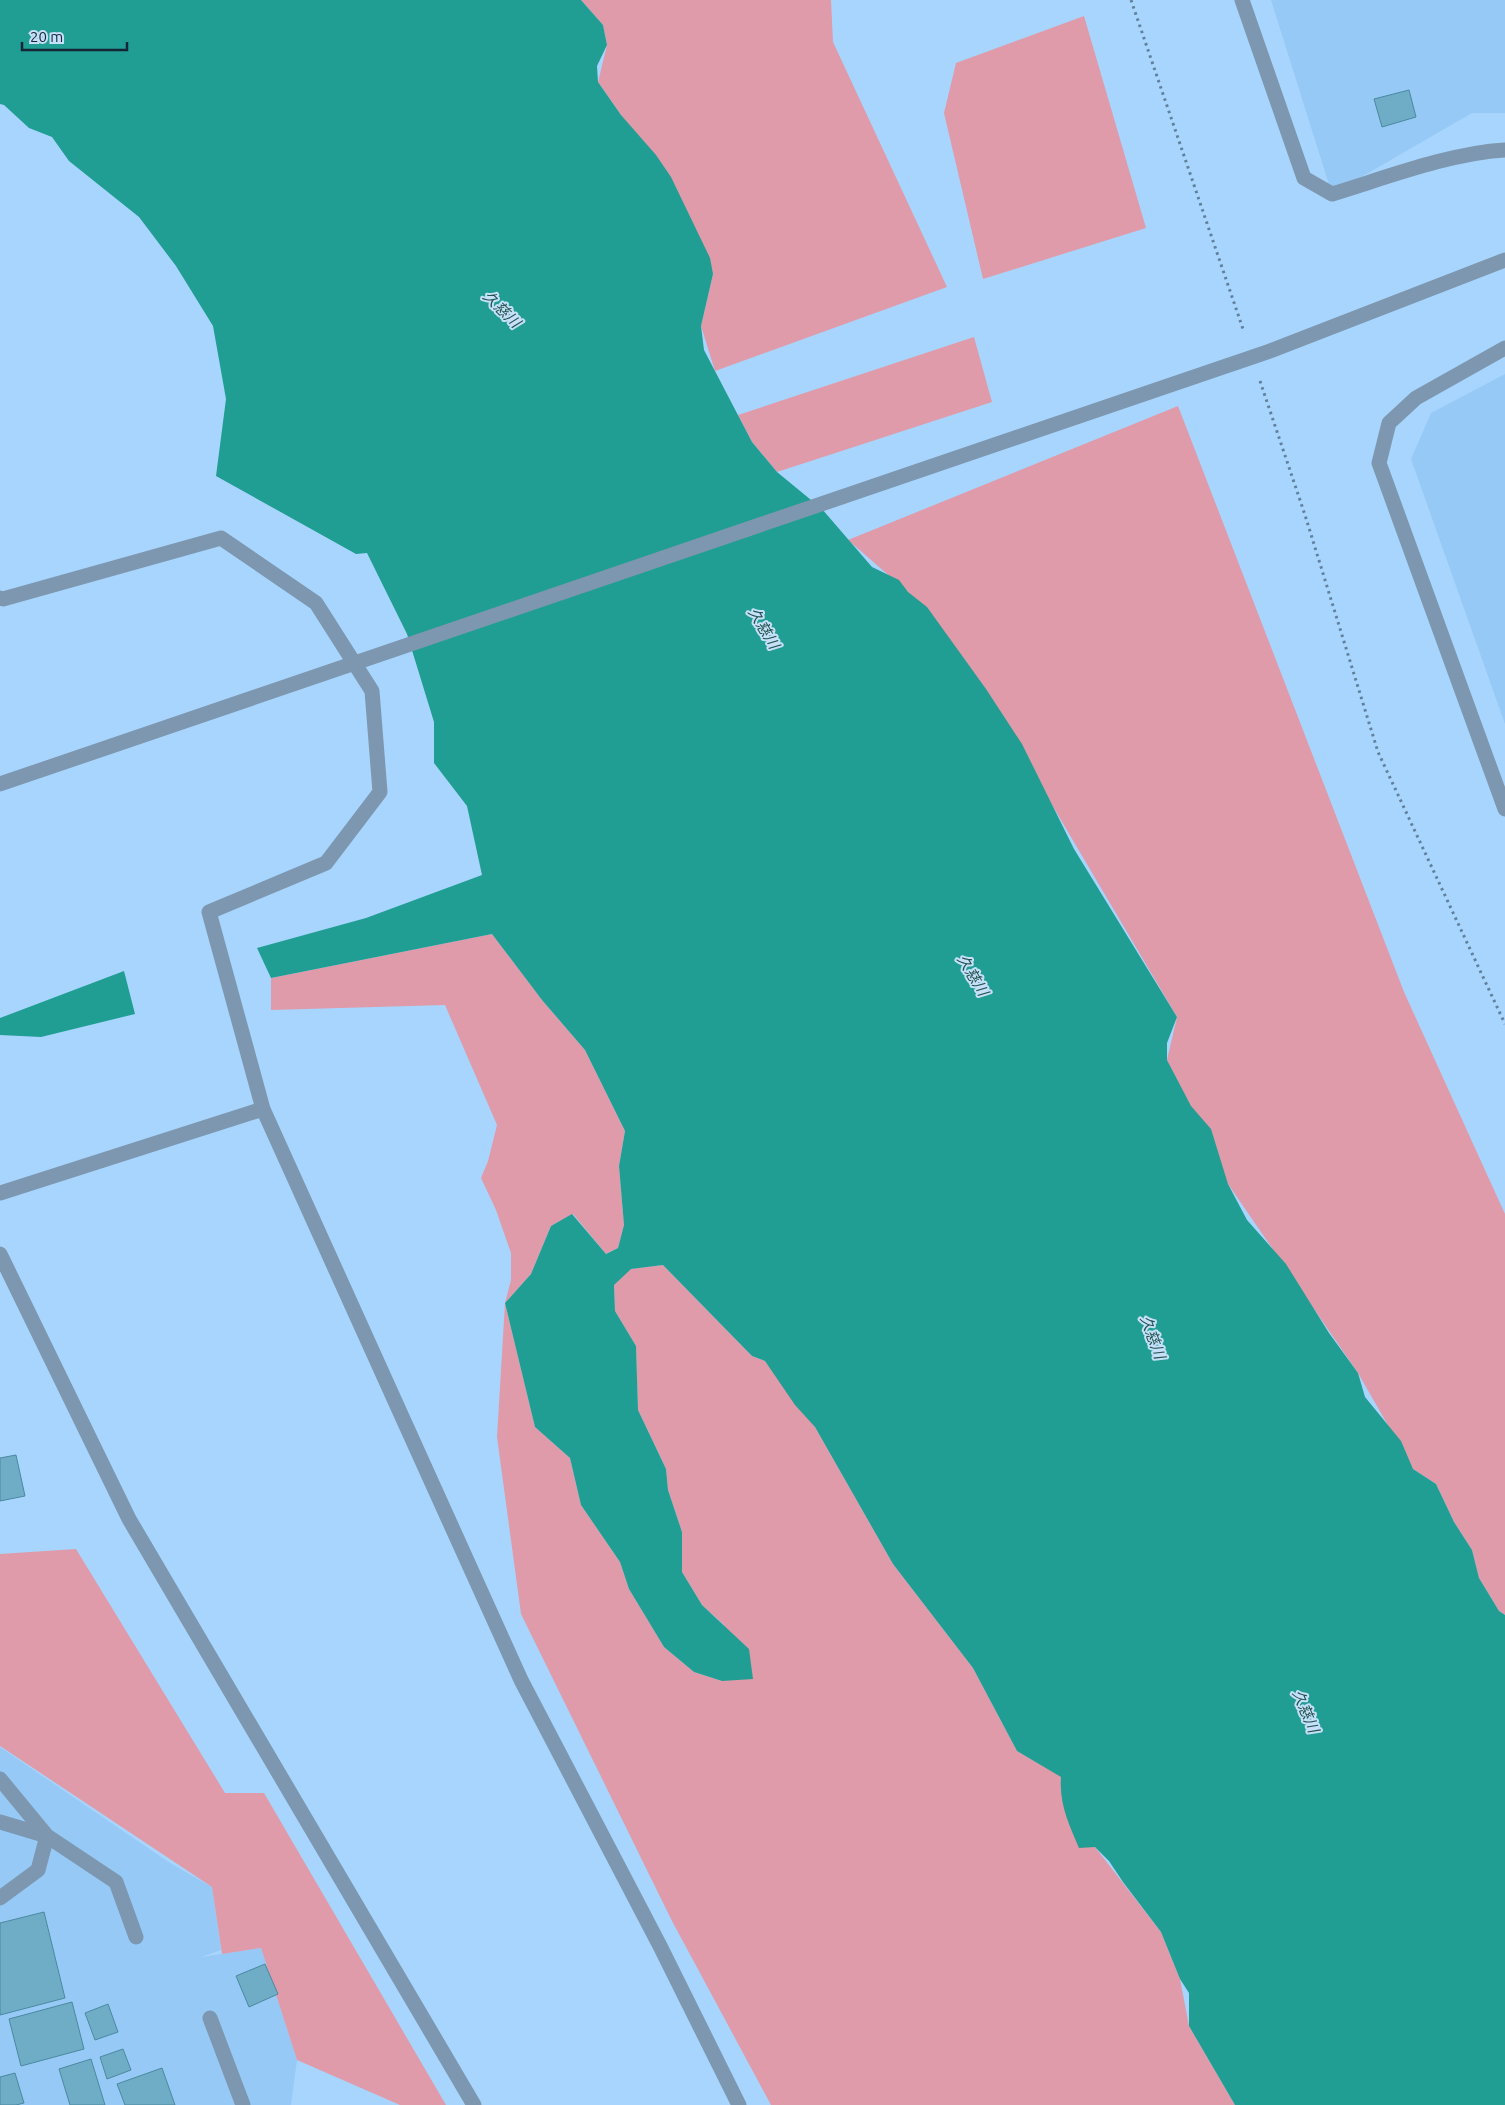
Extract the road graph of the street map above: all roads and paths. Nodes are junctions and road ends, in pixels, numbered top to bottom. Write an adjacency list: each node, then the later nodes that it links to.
1 (1131, 0): 5 (path)
2 (1242, 0): 3 (street)
3 (1505, 150)
4 (1505, 260): 9 (street)
5 (1245, 336)
6 (1505, 348): 10 (street)
7 (1258, 374): 11 (path)
8 (0, 598): 12 (street)
9 (0, 784)
10 (1505, 809)
11 (1505, 1024)
12 (263, 1109): 13 (street); 23 (street)
13 (0, 1193)
14 (0, 1254): 22 (street)
15 (0, 1779): 17 (street)
16 (0, 1822): 17 (street)
17 (47, 1836): 18 (street); 19 (street)
18 (0, 1898)
19 (136, 1937)
20 (210, 2018): 21 (street)
21 (243, 2105)
22 (474, 2105)
23 (739, 2105)

